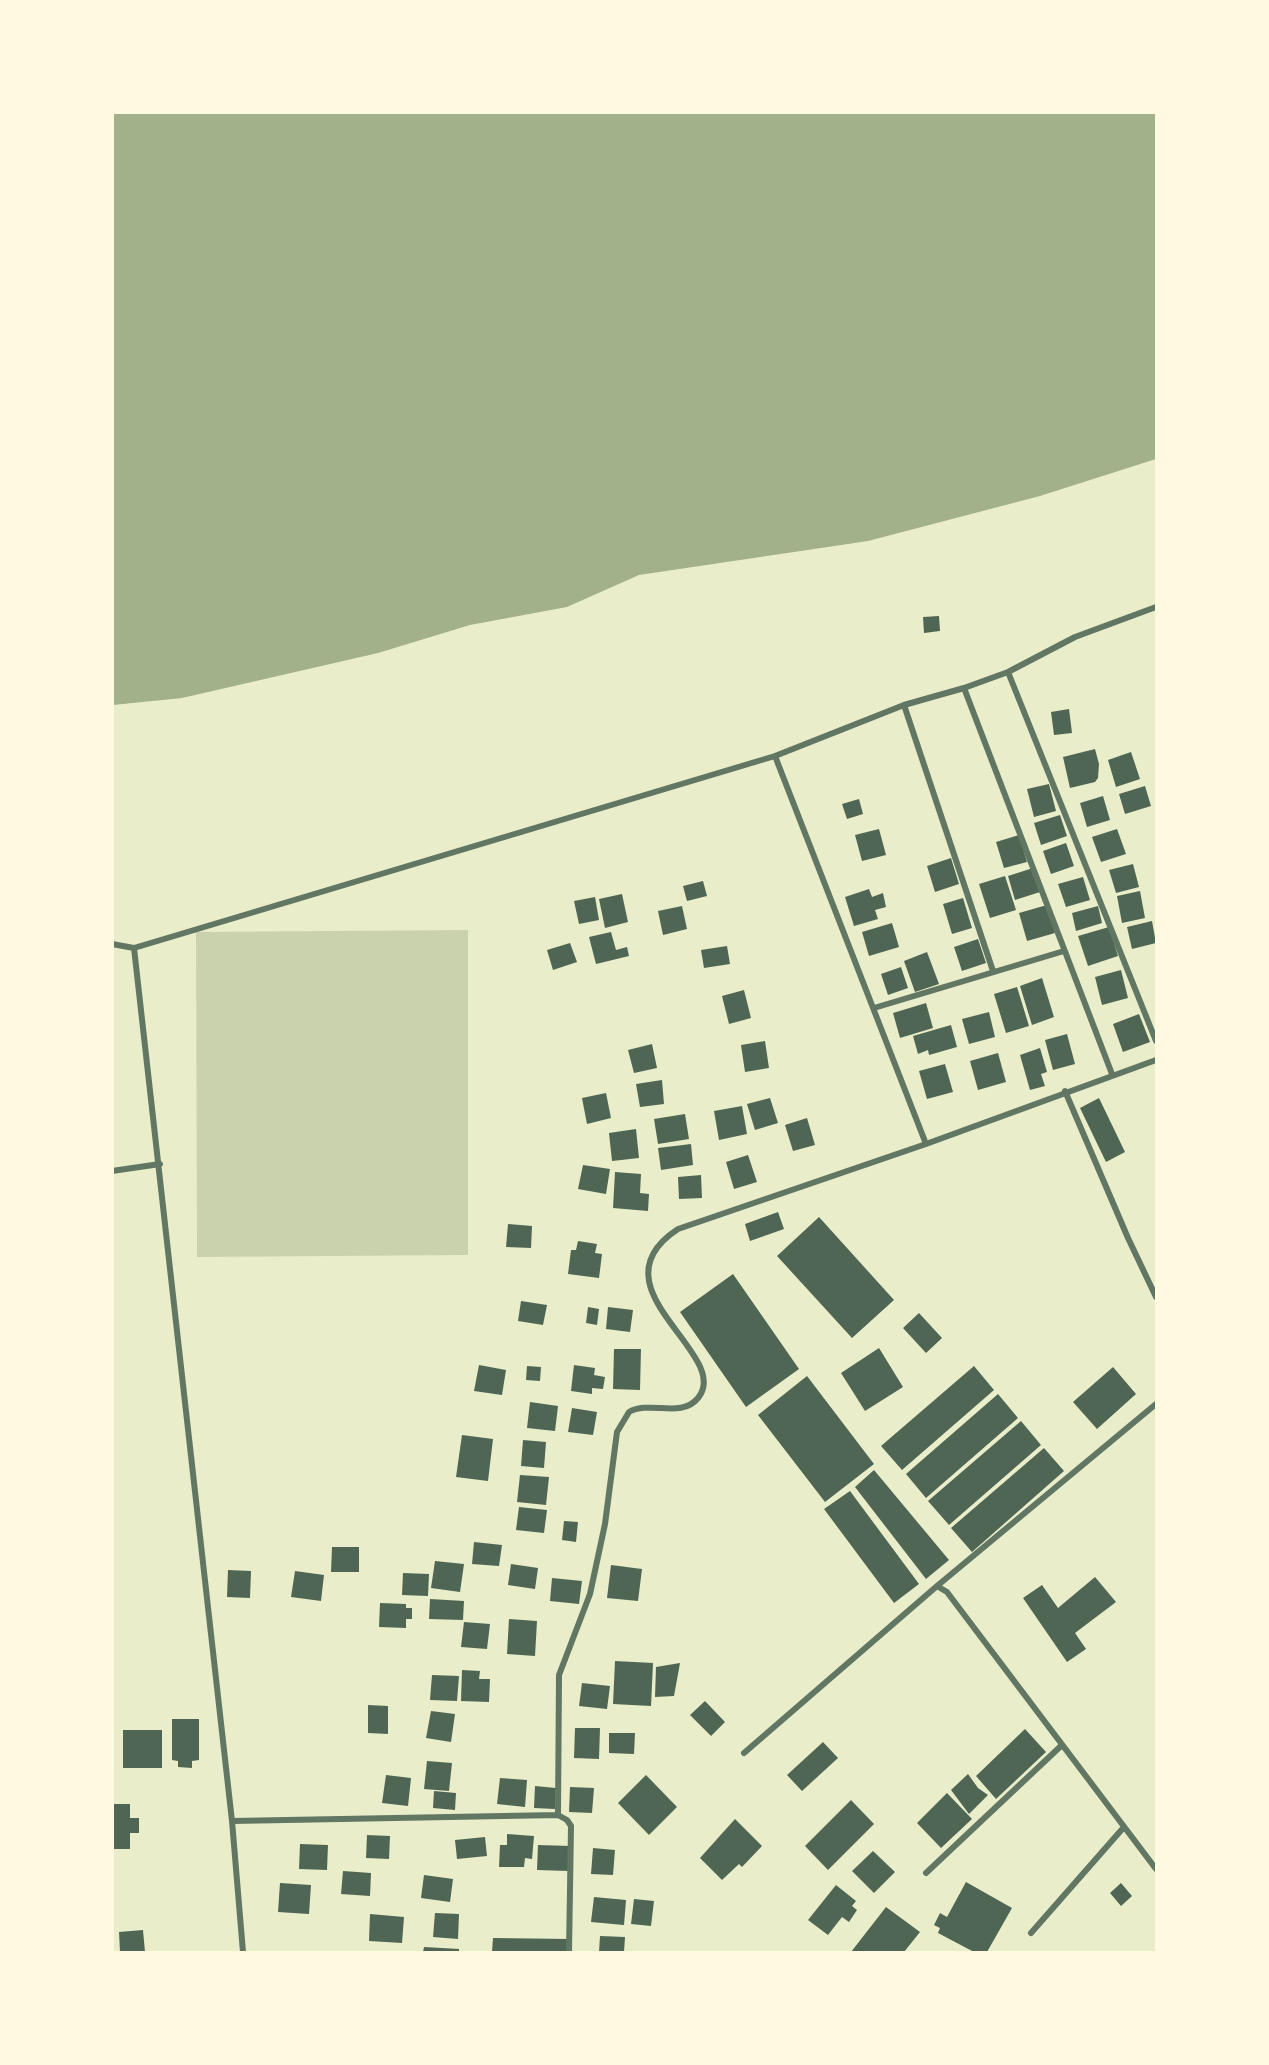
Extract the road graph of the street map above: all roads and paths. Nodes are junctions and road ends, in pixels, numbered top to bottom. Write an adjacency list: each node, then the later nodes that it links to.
1 (1156, 607): 2 (street)
2 (1008, 672): 3 (street); 11 (street)
3 (964, 688): 4 (street); 8 (street)
4 (904, 705): 5 (street); 9 (street)
5 (775, 756): 7 (street); 10 (street)
6 (112, 944): 7 (street)
7 (134, 948): 16 (street)
8 (1064, 951): 9 (street); 13 (street)
9 (993, 971): 10 (street)
10 (874, 1008): 15 (street)
11 (1156, 1041)
12 (1156, 1060): 13 (street)
13 (1112, 1074): 14 (street)
14 (1065, 1092): 15 (street); 18 (street)
15 (926, 1144): 23 (street)
16 (160, 1164): 17 (street); 24 (street)
17 (112, 1171)
18 (1156, 1298)
19 (1156, 1404): 20 (street)
20 (937, 1586): 21 (street); 22 (street)
21 (1062, 1745): 25 (street); 27 (street)
22 (744, 1754)
23 (558, 1815): 24 (street); 30 (street)
24 (232, 1821): 29 (street)
25 (1124, 1827): 26 (street); 28 (street)
26 (1156, 1869)
27 (926, 1873)
28 (1031, 1933)
29 (243, 1953)
30 (569, 1953)

